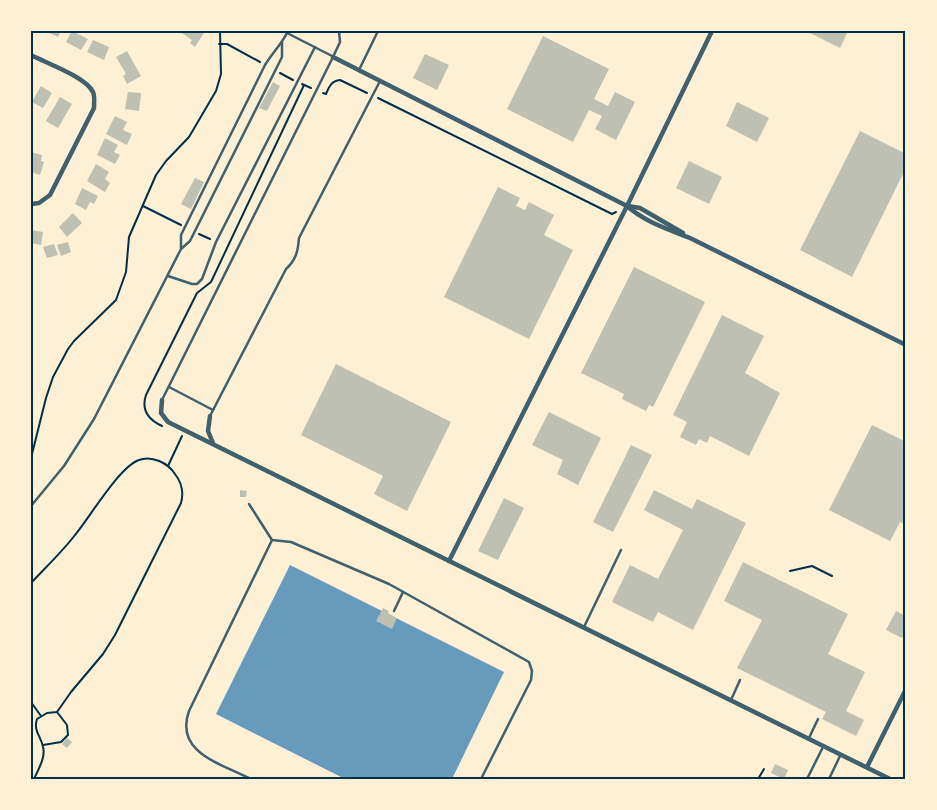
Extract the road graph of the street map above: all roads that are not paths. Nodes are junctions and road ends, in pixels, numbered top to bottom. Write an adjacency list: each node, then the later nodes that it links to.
1 (339, 31): 8 (lane)
2 (378, 31): 9 (lane)
3 (712, 31): 12 (street)
4 (288, 32): 5 (lane); 6 (lane)
5 (282, 42): 14 (lane); 14 (lane)
6 (315, 47): 8 (lane); 15 (lane)
7 (31, 55): 11 (street)
8 (333, 57): 9 (street); 17 (lane)
9 (359, 70): 10 (street)
10 (380, 81): 12 (street); 19 (lane)
11 (31, 204)
12 (627, 206): 13 (street); 13 (street); 26 (street)
13 (690, 238): 16 (street)
14 (181, 248): 15 (lane)
15 (168, 276): 23 (lane)
16 (906, 344)
17 (169, 387): 18 (lane); 19 (lane)
18 (162, 400): 21 (street)
19 (213, 410): 20 (lane)
20 (210, 416): 21 (street)
21 (213, 445): 26 (street)
22 (249, 504): 24 (lane)
23 (31, 506)
24 (272, 540): 27 (lane); 39 (lane)
25 (621, 550): 29 (lane)
26 (449, 560): 29 (street)
27 (403, 592): 28 (lane); 40 (lane)
28 (394, 611)
29 (584, 627): 32 (street)
30 (740, 680): 32 (lane)
31 (906, 689): 37 (street)
32 (731, 700): 34 (street)
33 (818, 719): 34 (lane)
34 (808, 738): 35 (street)
35 (824, 746): 36 (street); 41 (lane)
36 (841, 754): 37 (street); 38 (lane)
37 (867, 767): 42 (street)
38 (830, 778)
39 (251, 779)
40 (481, 779)
41 (807, 779)
42 (890, 779)

